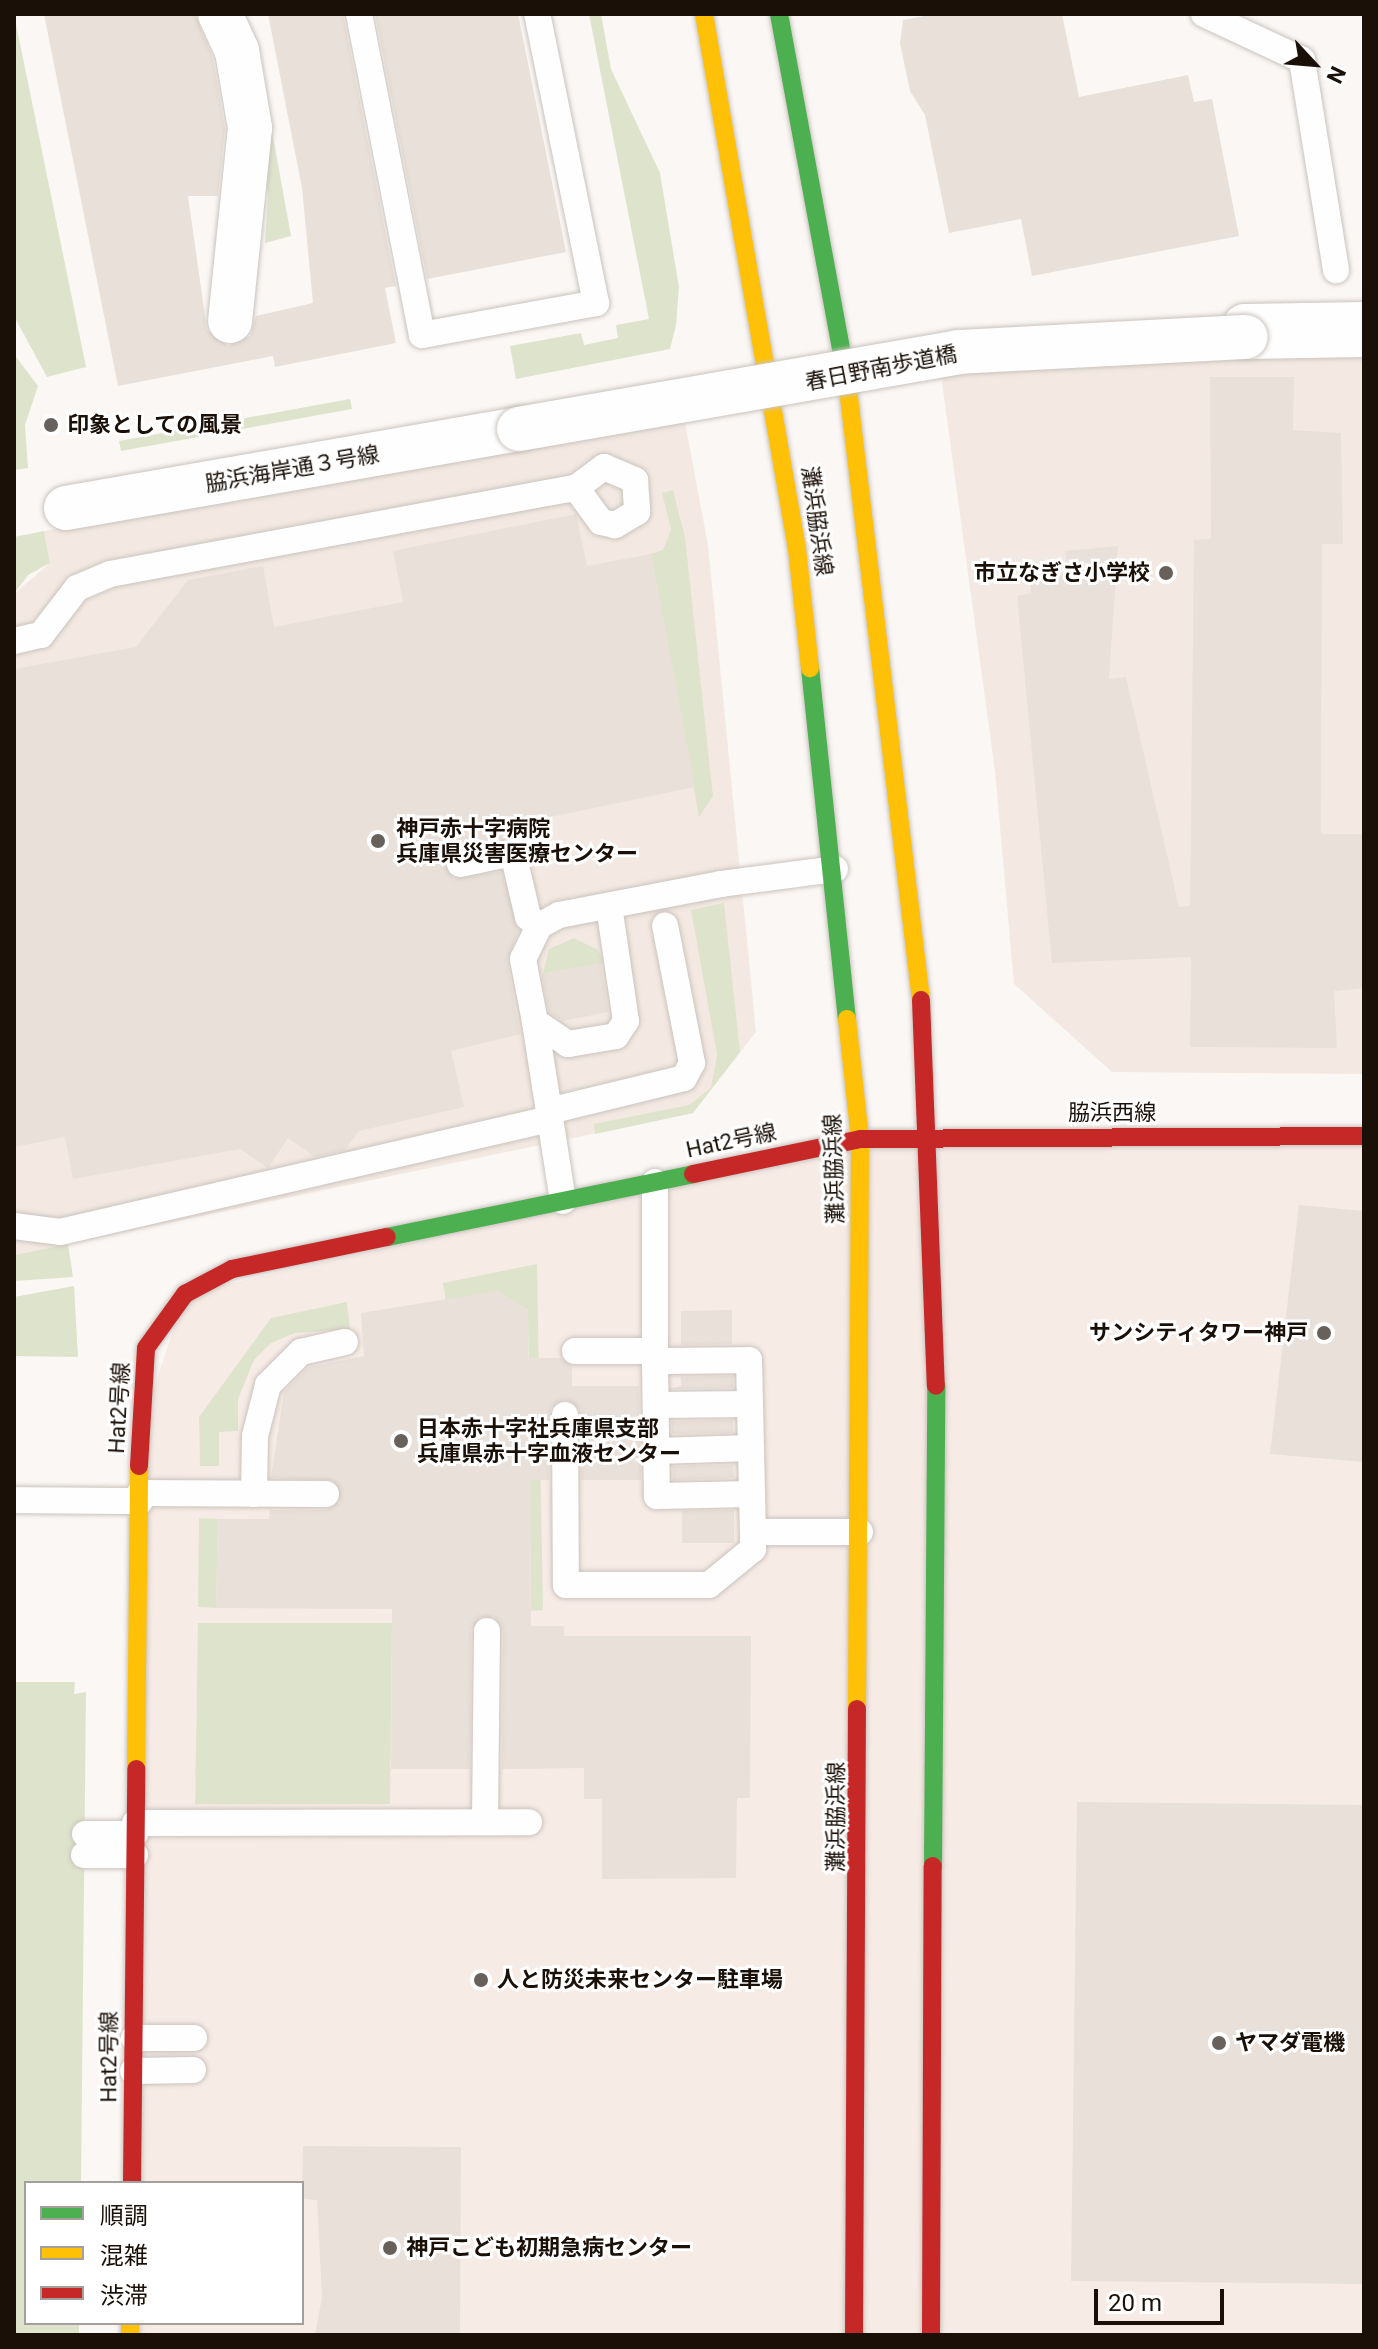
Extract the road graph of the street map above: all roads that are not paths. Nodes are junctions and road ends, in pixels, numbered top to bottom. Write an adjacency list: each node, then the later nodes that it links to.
1 (220, 14): 8 (street)
2 (359, 14): 3 (lane)
3 (537, 14)
4 (704, 14): 17 (street, 灘浜脇浜線)
5 (779, 14): 25 (street)
6 (1204, 14): 7 (lane)
7 (1336, 270)
8 (230, 321)
9 (1364, 324): 11 (street)
10 (1364, 335): 11 (street, 春日野南歩道橋)
11 (1246, 337): 12 (street, 春日野南歩道橋, bridge)
12 (519, 429): 14 (street, 脇浜海岸通３号線)
13 (576, 488): 15 (lane)
14 (66, 508)
15 (14, 641)
16 (460, 864): 19 (lane)
17 (835, 869): 18 (lane); 26 (street, 灘浜脇浜線)
18 (609, 906): 19 (lane); 22 (lane)
19 (539, 926): 21 (lane)
20 (665, 926): 23 (lane)
21 (535, 1022): 22 (lane); 23 (lane)
22 (568, 1044): 23 (lane)
23 (549, 1108): 28 (lane); 29 (lane)
24 (1364, 1136): 25 (street, 脇浜西線)
25 (929, 1137): 26 (street, 脇浜西線); 56 (street)
26 (860, 1139): 27 (street, Hat2号線); 44 (street, 灘浜脇浜線)
27 (655, 1182): 28 (street, Hat2号線); 32 (lane)
28 (563, 1201): 41 (street, Hat2号線)
29 (14, 1226)
30 (345, 1342): 38 (lane)
31 (575, 1351): 32 (lane)
32 (655, 1356): 33 (lane); 34 (lane)
33 (750, 1404): 34 (lane); 36 (lane)
34 (656, 1405): 37 (lane)
35 (565, 1415): 43 (lane)
36 (751, 1448): 37 (lane); 40 (lane)
37 (656, 1451): 40 (lane)
38 (254, 1494): 39 (lane); 41 (lane)
39 (326, 1494)
40 (751, 1494): 43 (lane)
41 (140, 1497): 42 (lane); 48 (street, Hat2号線)
42 (14, 1500)
43 (753, 1532): 44 (lane)
44 (860, 1532): 55 (street, 灘浜脇浜線)
45 (487, 1631): 46 (lane)
46 (485, 1822): 47 (lane); 48 (lane)
47 (529, 1822)
48 (135, 1838): 49 (lane); 50 (street, Hat2号線)
49 (84, 1844)
50 (134, 2038): 51 (lane); 53 (street, Hat2号線)
51 (194, 2038)
52 (193, 2070): 53 (lane)
53 (133, 2071): 54 (street, Hat2号線)
54 (132, 2181)
55 (854, 2335)
56 (931, 2335)

